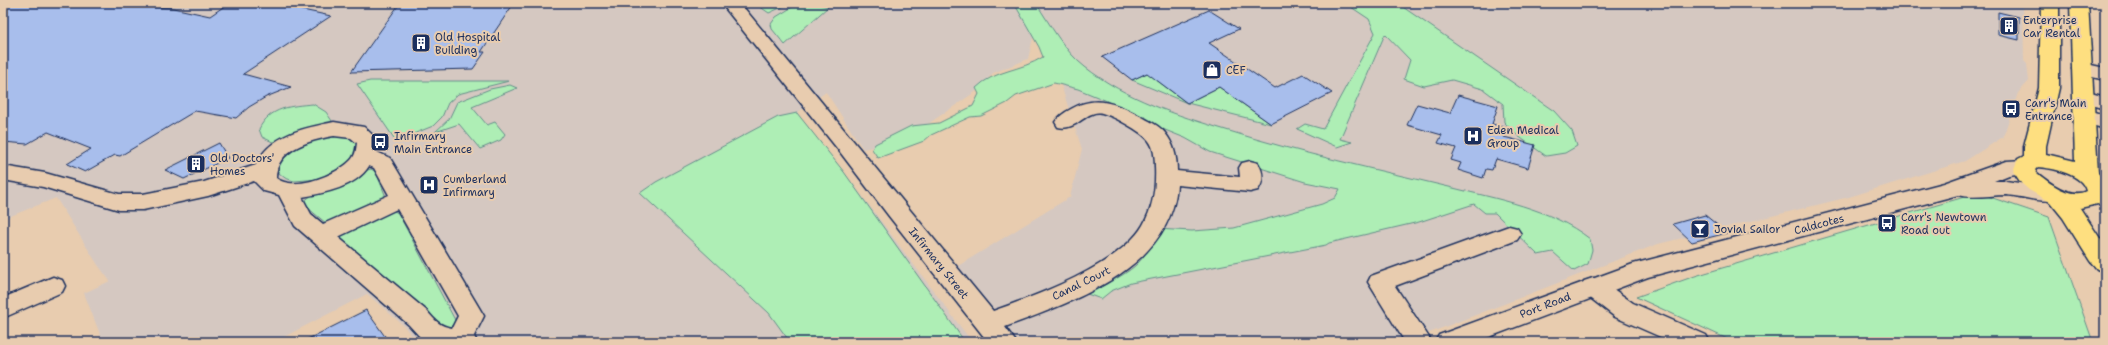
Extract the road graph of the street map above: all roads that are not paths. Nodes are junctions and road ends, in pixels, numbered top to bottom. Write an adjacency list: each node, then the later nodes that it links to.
1 (730, 3): 28 (street, Infirmary Street)
2 (2050, 3): 11 (main road)
3 (2079, 3): 4 (main road)
4 (2082, 70): 5 (street); 7 (main road)
5 (2105, 74)
6 (2105, 103): 7 (street)
7 (2083, 106): 9 (street); 19 (main road)
8 (1065, 122): 15 (street, Canal Court)
9 (2105, 122)
10 (366, 156): 13 (street); 17 (street); 20 (street)
11 (2030, 163): 16 (street, Caldcotes); 18 (main road); 19 (main road)
12 (1250, 168): 15 (street)
13 (263, 170): 14 (street); 17 (street)
14 (3, 173)
15 (1167, 177): 28 (street, Canal Court)
16 (1951, 189): 18 (street, Caldcotes); 24 (street, Caldcotes)
17 (288, 190): 21 (street)
18 (2055, 195): 19 (main road); 23 (main road)
19 (2098, 195)
20 (402, 198): 21 (street); 29 (street)
21 (323, 234): 29 (street)
22 (1509, 234): 31 (street)
23 (2105, 264)
24 (1642, 270): 26 (street, Port Road)
25 (53, 286): 27 (street)
26 (1593, 287): 32 (street, Port Road); 33 (street)
27 (3, 309)
28 (988, 323): 30 (street, Infirmary Street)
29 (462, 340)
30 (1003, 342)
31 (1418, 342)
32 (1448, 342)
33 (1697, 342)

